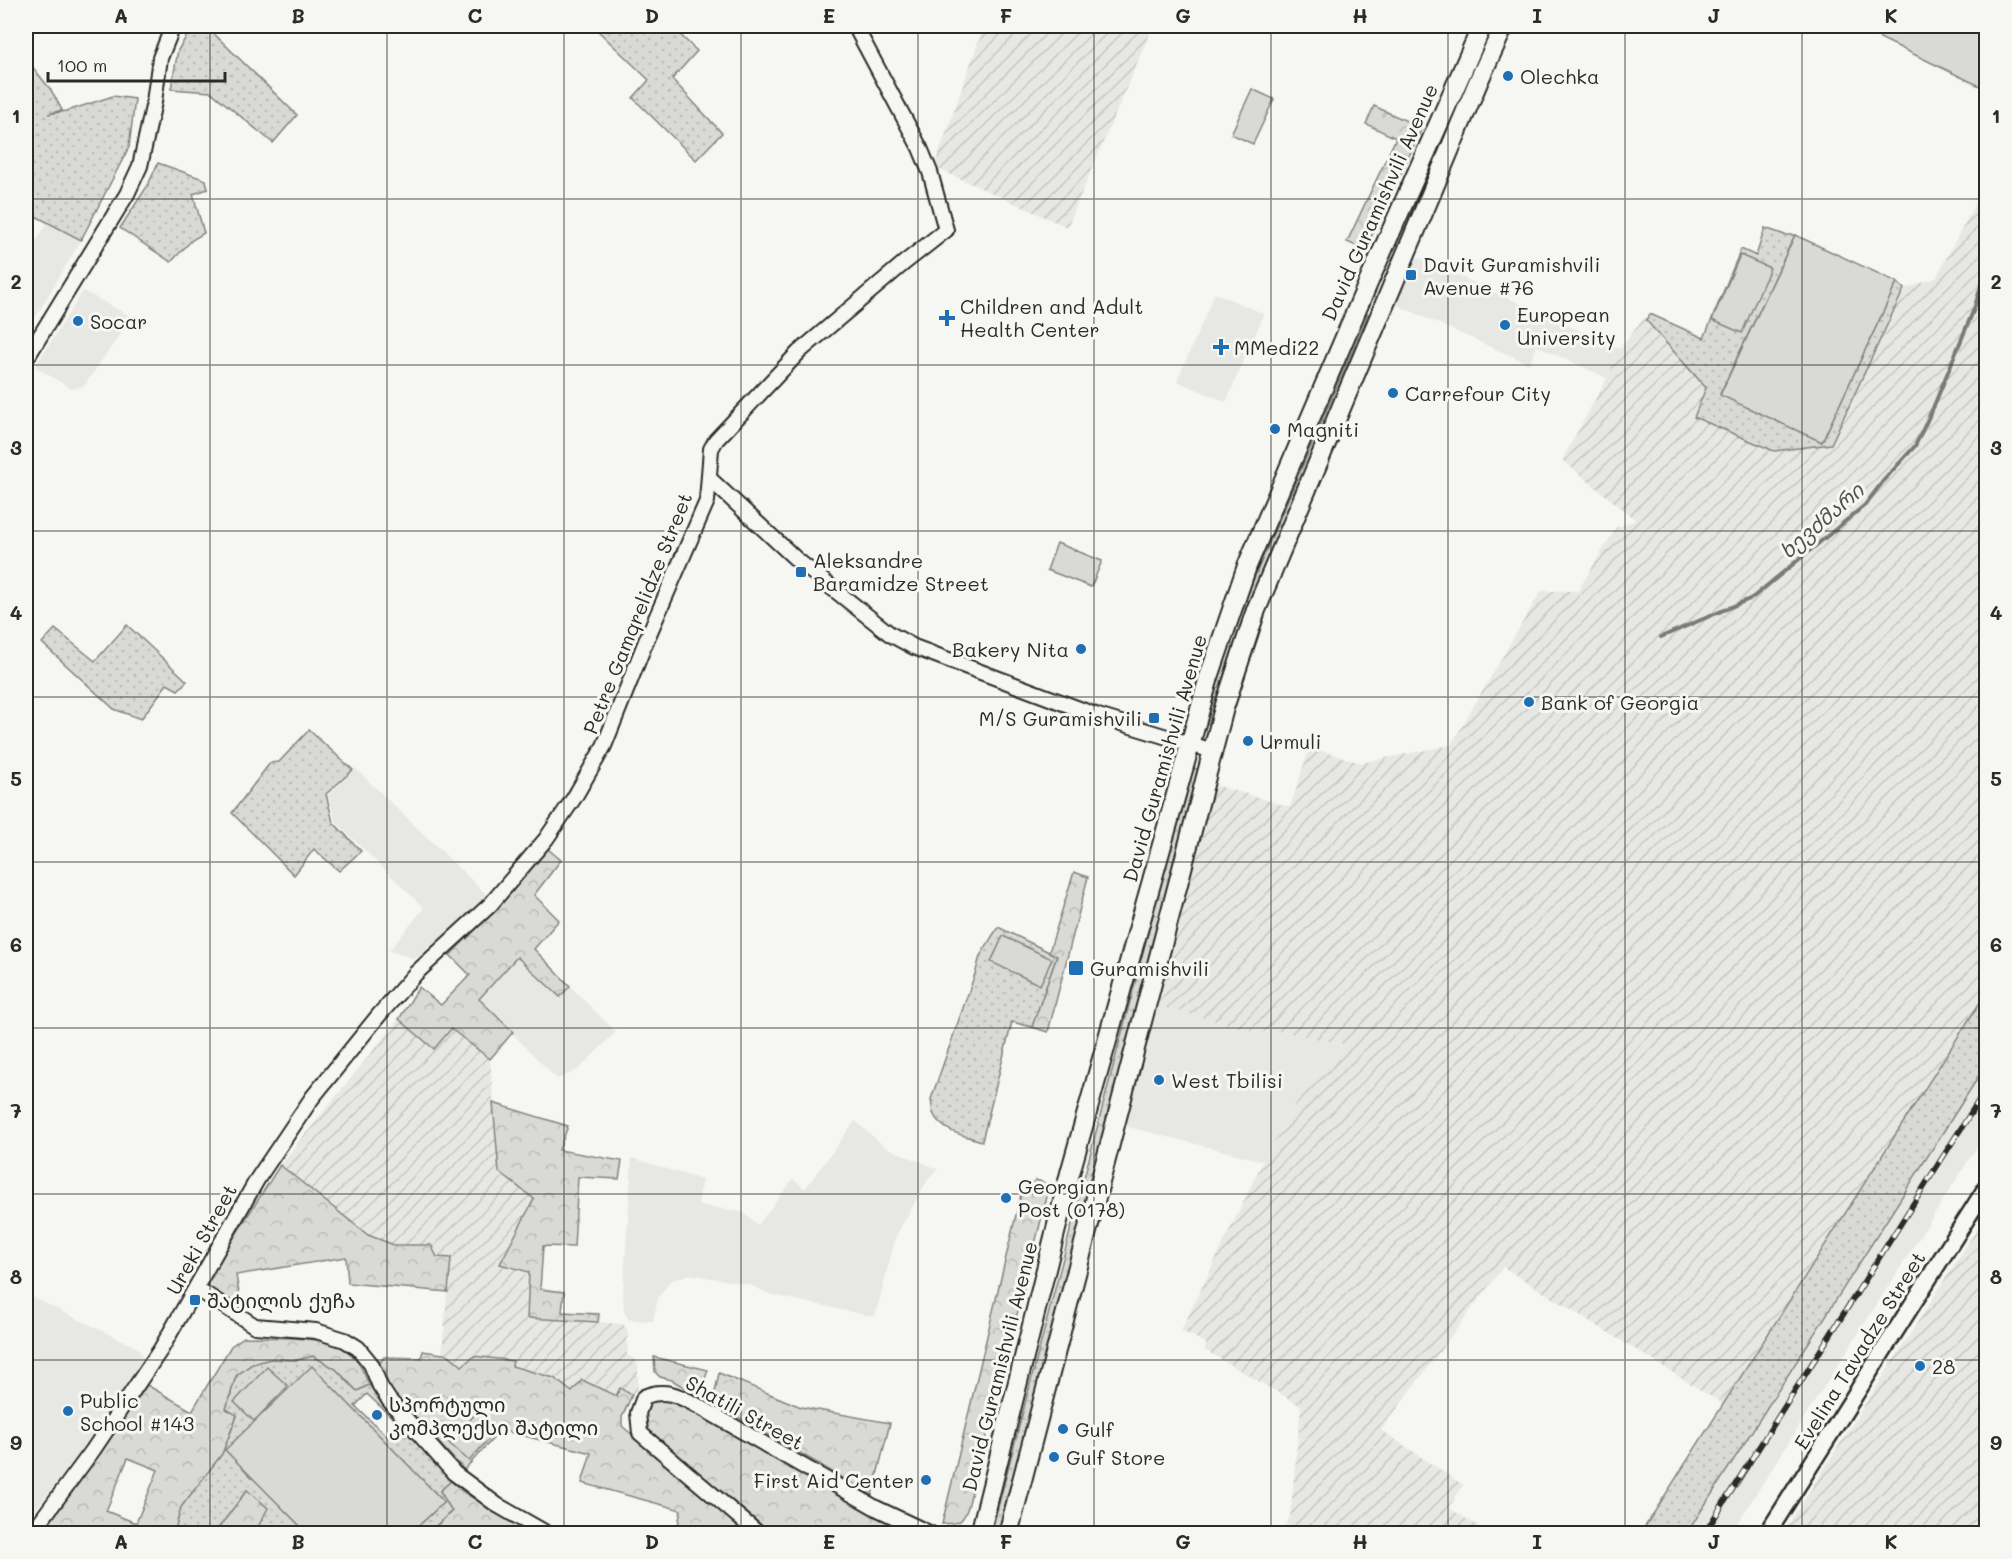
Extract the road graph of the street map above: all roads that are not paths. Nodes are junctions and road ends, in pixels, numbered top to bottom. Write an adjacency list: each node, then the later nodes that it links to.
1 (173, 26): 5 (street)
2 (855, 26): 6 (street, Petre Gamqrelidze Street)
3 (1482, 26): 7 (main road, David Guramishvili Avenue)
4 (1504, 26): 8 (main road)
5 (26, 359)
6 (710, 479): 7 (street); 9 (street, Petre Gamqrelidze Street)
7 (1189, 743): 8 (street); 16 (main road, David Guramishvili Avenue)
8 (1213, 751): 17 (main road)
9 (416, 973): 11 (street, Ureki Street)
10 (1986, 1188): 18 (main road, Evelina Tavadze Street)
11 (196, 1288): 12 (street, Ureki Street); 13 (street)
12 (31, 1533)
13 (548, 1533)
14 (759, 1533): 15 (street, Shatili Street)
15 (931, 1533)
16 (980, 1533)
17 (1008, 1533)
18 (1767, 1533)

